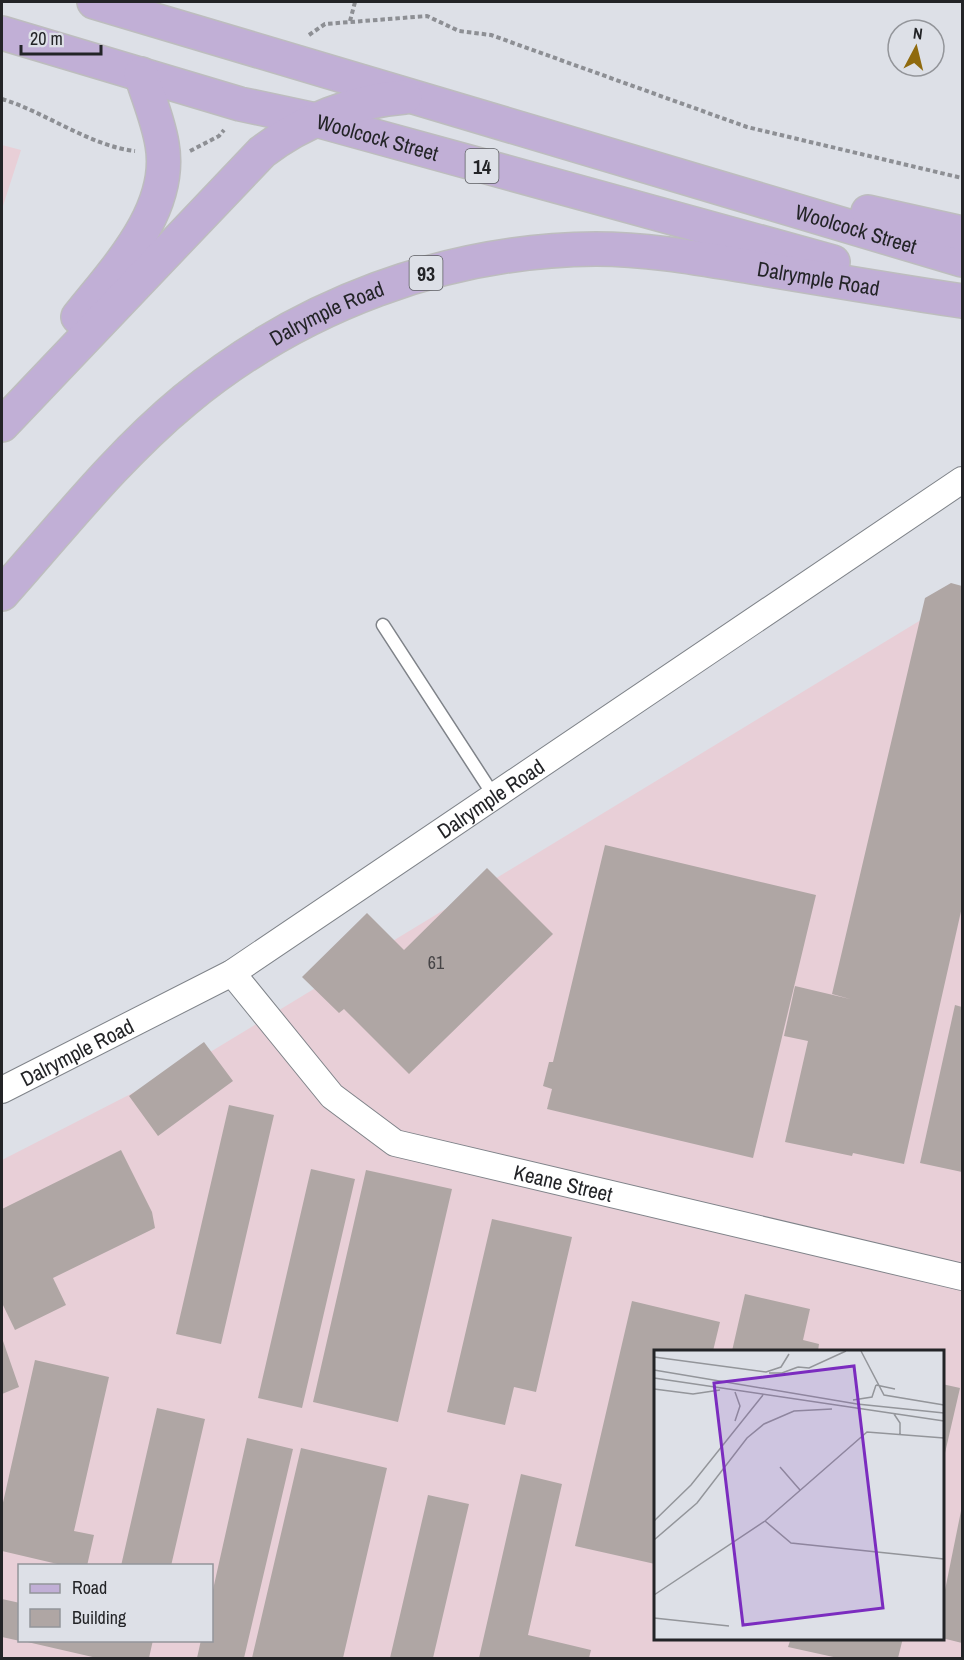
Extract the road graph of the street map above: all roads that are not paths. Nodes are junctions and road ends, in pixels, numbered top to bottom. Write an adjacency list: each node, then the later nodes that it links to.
1 (94, 2): 6 (main road, Woolcock Street / 14)
2 (2, 33): 4 (main road, Woolcock Street / 14)
3 (2, 47): 4 (street)
4 (80, 56): 5 (main road, Woolcock Street / 14)
5 (141, 74): 7 (main road, Woolcock Street / 14); 13 (main road)
6 (417, 96): 7 (main road); 8 (main road); 9 (main road, Woolcock Street / 14)
7 (316, 120): 8 (main road, Woolcock Street / 14); 14 (main road)
8 (412, 147): 12 (main road, Woolcock Street / 14)
9 (724, 188): 10 (main road); 11 (main road, Woolcock Street / 14)
10 (963, 233)
11 (963, 260)
12 (963, 299): 16 (main road, Dalrymple Road / 93)
13 (2, 415)
14 (2, 425)
15 (963, 480): 18 (street, Dalrymple Road)
16 (2, 594)
17 (383, 625): 18 (lane)
18 (494, 796): 19 (street, Dalrymple Road)
19 (232, 973): 20 (street, Dalrymple Road); 21 (street, Keane Street)
20 (2, 1090)
21 (963, 1277)

